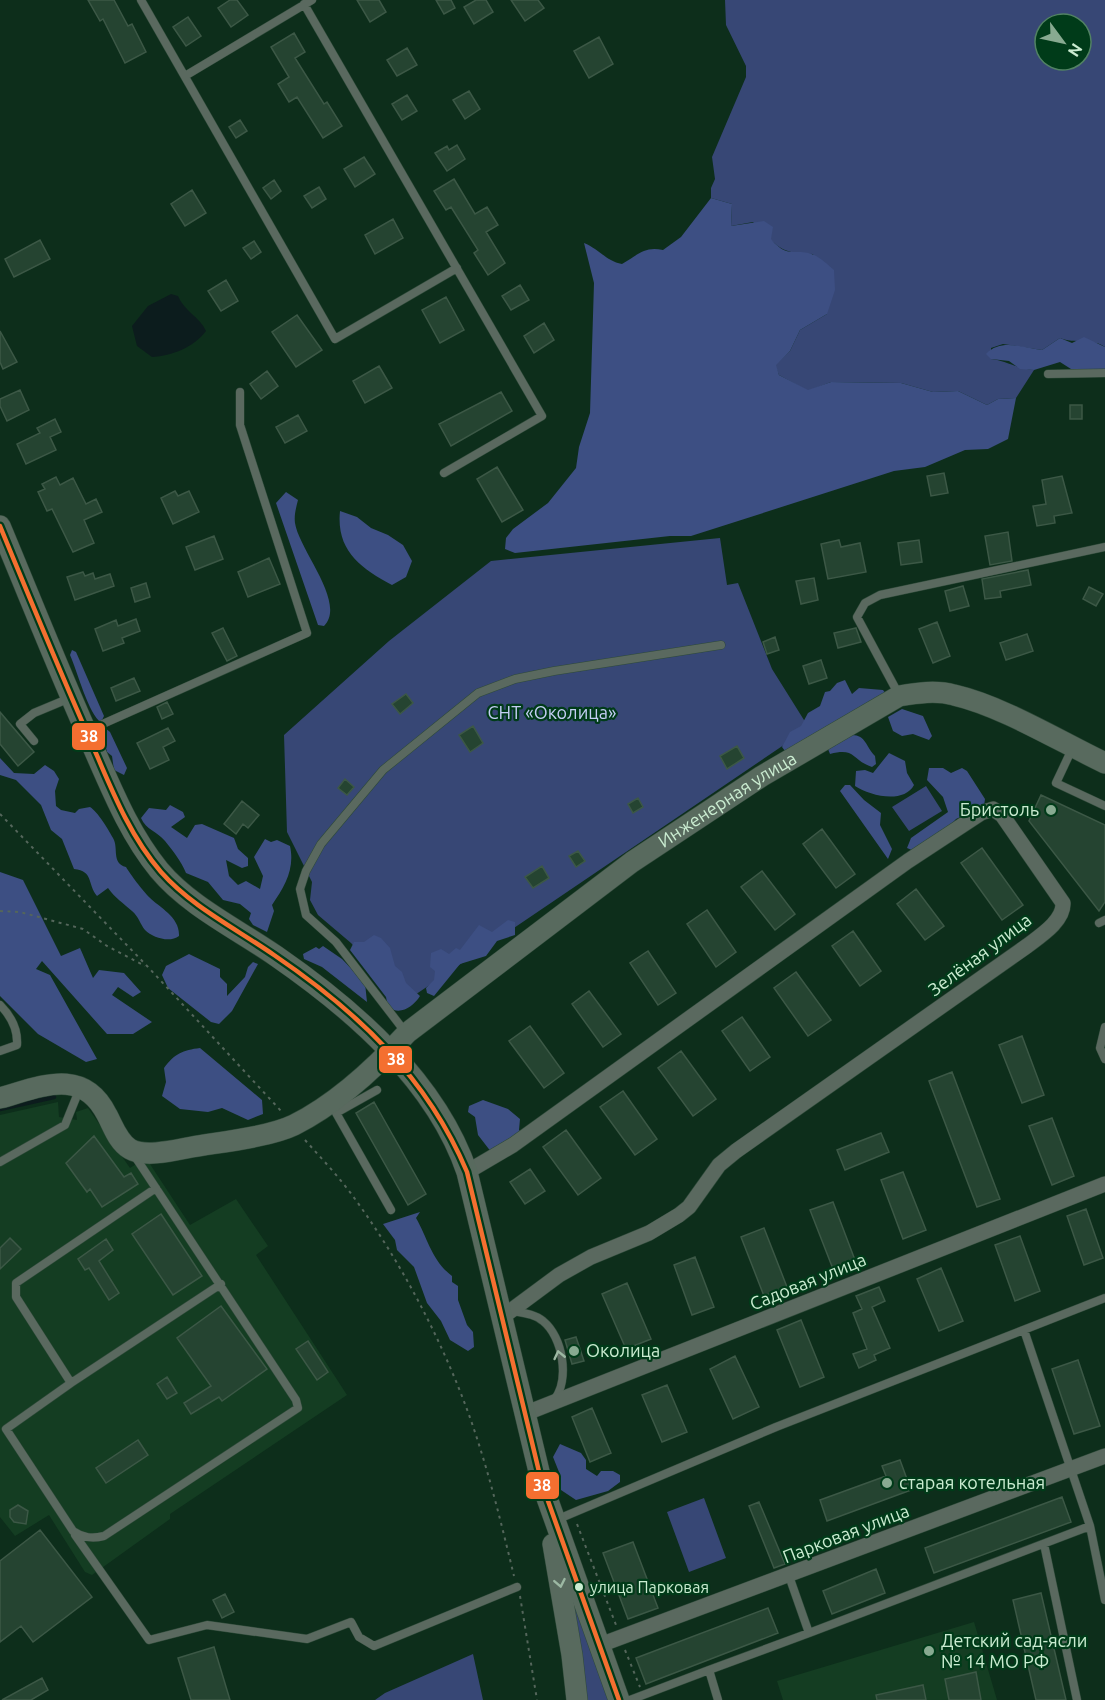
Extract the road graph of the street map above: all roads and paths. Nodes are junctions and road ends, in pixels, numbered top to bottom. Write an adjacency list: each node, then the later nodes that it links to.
1 (141, 0): 3 (lane)
2 (308, 2): 3 (lane); 4 (lane)
3 (185, 76): 4 (lane)
4 (457, 268): 8 (lane)
5 (1105, 373): 6 (lane)
6 (1048, 374)
7 (240, 392): 14 (lane)
8 (444, 473)
9 (0, 526): 13 (main road)
10 (1105, 547): 12 (lane)
11 (721, 645): 24 (lane)
12 (899, 696): 16 (main road, Инженерная улица); 24 (main road, Инженерная улица)
13 (71, 697): 14 (main road); 15 (lane)
14 (86, 732): 26 (main road)
15 (34, 741)
16 (1073, 747): 17 (main road, Инженерная улица); 18 (lane)
17 (1105, 763)
18 (1105, 806)
19 (0, 814): 21 (path)
20 (0, 911): 21 (path)
21 (148, 967): 32 (path)
22 (0, 1005): 25 (lane)
23 (1105, 1027): 27 (lane)
24 (407, 1033): 26 (main road, Инженерная улица)
25 (0, 1051)
26 (390, 1052): 31 (main road, Инженерная улица); 35 (main road)
27 (1105, 1059)
28 (80, 1087): 30 (main road); 33 (main road); 34 (lane)
29 (377, 1090): 31 (lane)
30 (0, 1098)
31 (333, 1108): 32 (main road, Инженерная улица); 38 (lane)
32 (293, 1125): 33 (main road, Инженерная улица); 54 (path)
33 (129, 1148): 37 (lane)
34 (0, 1162)
35 (467, 1172): 41 (main road); 41 (street, Зелёная улица)
36 (1105, 1184): 44 (street, Садовая улица)
37 (156, 1188): 39 (lane); 43 (lane)
38 (391, 1210)
39 (221, 1284): 43 (lane); 51 (lane)
40 (1105, 1298): 42 (lane)
41 (506, 1315): 44 (lane, one-way to 41); 45 (main road)
42 (1024, 1330): 47 (lane); 49 (lane)
43 (71, 1383): 51 (lane)
44 (546, 1406): 45 (street, Садовая улица)
45 (524, 1414): 48 (main road)
46 (1105, 1456): 47 (street, Парковая улица)
47 (1071, 1468): 50 (lane); 53 (street, Парковая улица)
48 (542, 1484): 49 (main road); 62 (main road, one-way to 62)
49 (564, 1517): 57 (path); 58 (main road)
50 (1090, 1526): 52 (lane); 55 (lane)
51 (73, 1531): 54 (lane)
52 (1044, 1544): 56 (lane); 66 (lane)
53 (789, 1576): 56 (lane); 57 (street, Парковая улица)
54 (517, 1587): 61 (path)
55 (1105, 1600)
56 (808, 1633): 59 (lane)
57 (621, 1638): 58 (street, Парковая улица); 60 (path)
58 (600, 1645): 63 (main road)
59 (709, 1670): 60 (lane); 65 (lane)
60 (643, 1695): 64 (lane)
61 (537, 1700)
62 (577, 1700)
63 (619, 1700)
64 (630, 1700)
65 (718, 1700)
66 (1077, 1700)

